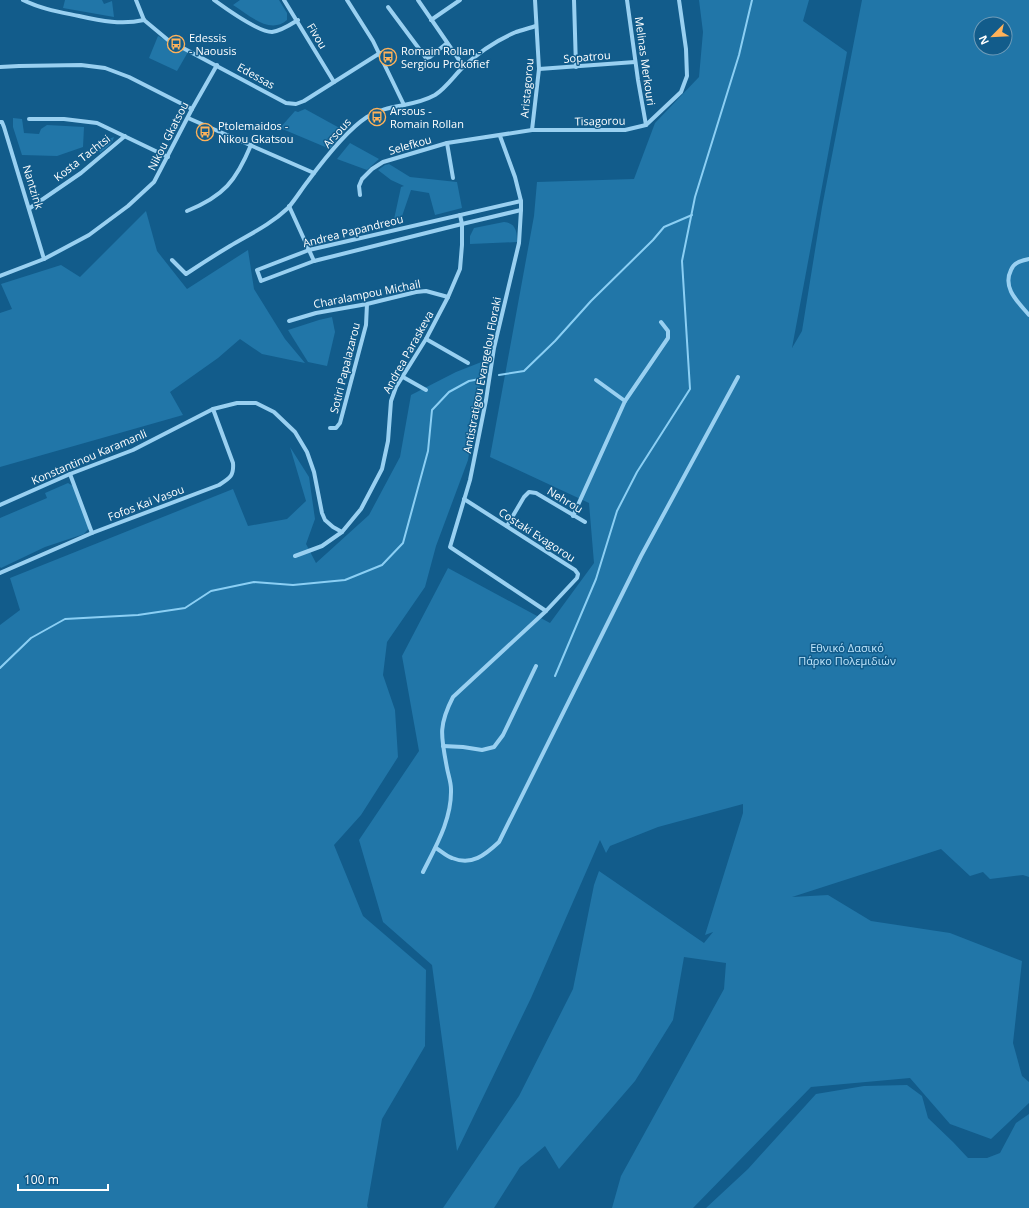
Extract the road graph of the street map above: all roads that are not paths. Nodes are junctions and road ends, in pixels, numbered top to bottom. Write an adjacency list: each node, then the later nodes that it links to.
1 (23, 0): 13 (street)
2 (136, 0): 13 (street)
3 (214, 0): 14 (street)
4 (284, 0): 14 (street, Fivou)
5 (347, 0): 18 (street)
6 (418, 0): 15 (street)
7 (460, 0): 15 (street)
8 (535, 0): 16 (street, Aristagorou)
9 (574, 0): 23 (street)
10 (627, 0): 19 (street, Melinas Merkouri)
11 (679, 0): 31 (street, Tisagorou)
12 (388, 7): 17 (street)
13 (144, 20): 20 (street, Edessas)
14 (298, 20): 25 (street, Fivou)
15 (431, 20): 17 (street)
16 (536, 26): 22 (street, Arsous); 24 (street, Aristagorou)
17 (447, 43): 22 (street)
18 (380, 53): 25 (street); 26 (street)
19 (635, 62): 23 (street, Sopatrou); 31 (street, Melinas Merkouri)
20 (217, 65): 25 (street, Edessas); 27 (street, Nikou Gkatsou)
21 (0, 67): 27 (street)
22 (464, 67): 26 (street, Arsous)
23 (576, 67): 24 (street, Sopatrou)
24 (540, 69): 32 (street, Aristagorou)
25 (334, 82)
26 (404, 105): 38 (street, Arsous)
27 (192, 109): 28 (street, Nikou Gkatsou)
28 (188, 118): 36 (street); 37 (street, Nikou Gkatsou)
29 (29, 119): 33 (street)
30 (1, 122): 43 (street, Nantzink)
31 (646, 125): 32 (street, Tisagorou)
32 (532, 130): 34 (street, Selefkou)
33 (125, 136): 37 (street); 43 (street, Kosta Tachtsi)
34 (500, 136): 35 (street, Selefkou); 41 (street, Antistratigou Evangelou Floraki)
35 (447, 143): 39 (street); 40 (street, Selefkou)
36 (251, 145): 38 (street); 45 (street)
37 (168, 157): 49 (street, Nikou Gkatsou)
38 (314, 174): 42 (street, Arsous)
39 (453, 178)
40 (360, 195)
41 (521, 201): 44 (street, Antistratigou Evangelou Floraki); 46 (street, Andrea Papandreou)
42 (289, 206): 48 (street); 50 (street, Arsous)
43 (30, 208): 49 (street, Nantzink)
44 (521, 210): 47 (street, Andrea Papandreou); 69 (street, Antistratigou Evangelou Floraki)
45 (187, 211)
46 (460, 215): 47 (street, Andrea Paraskeva); 48 (street, Andrea Papandreou)
47 (462, 224): 51 (street, Andrea Papandreou); 54 (street, Andrea Paraskeva)
48 (309, 250): 51 (street); 51 (street, Andrea Papandreou)
49 (44, 259): 53 (street, Nikou Gkatsou)
50 (172, 260)
51 (314, 260)
52 (1029, 260): 56 (street)
53 (0, 276)
54 (448, 297): 55 (street, Charalampou Michail); 59 (street, Andrea Paraskeva)
55 (367, 304): 57 (street, Charalampou Michail); 67 (street, Sotiri Papalazarou)
56 (1029, 314)
57 (290, 322)
58 (661, 322): 65 (street)
59 (426, 339): 60 (street); 61 (street, Andrea Paraskeva)
60 (468, 363)
61 (403, 377): 64 (street); 74 (street, Andrea Paraskeva)
62 (738, 377): 81 (street)
63 (596, 380): 65 (street)
64 (426, 390)
65 (625, 400): 71 (street)
66 (213, 409): 68 (street, Konstantinou Karamanli); 74 (street, Konstantinou Karamanli); 75 (street, Fofos Kai Vasou)
67 (330, 428)
68 (70, 474): 70 (street, Konstantinou Karamanli); 75 (street)
69 (464, 499): 73 (street, Costaki Evagorou); 78 (street, Antistratigou Evangelou Floraki)
70 (0, 505)
71 (573, 516): 72 (street, Nehrou); 73 (street, Nehrou)
72 (585, 522)
73 (507, 526): 78 (street, Costaki Evagorou)
74 (342, 532): 76 (street, Andrea Paraskeva)
75 (92, 533): 77 (street, Fofos Kai Vasou)
76 (295, 556)
77 (0, 574)
78 (546, 611): 80 (street)
79 (536, 666): 80 (street)
80 (443, 746): 81 (street)
81 (436, 848): 82 (street)
82 (423, 872)

